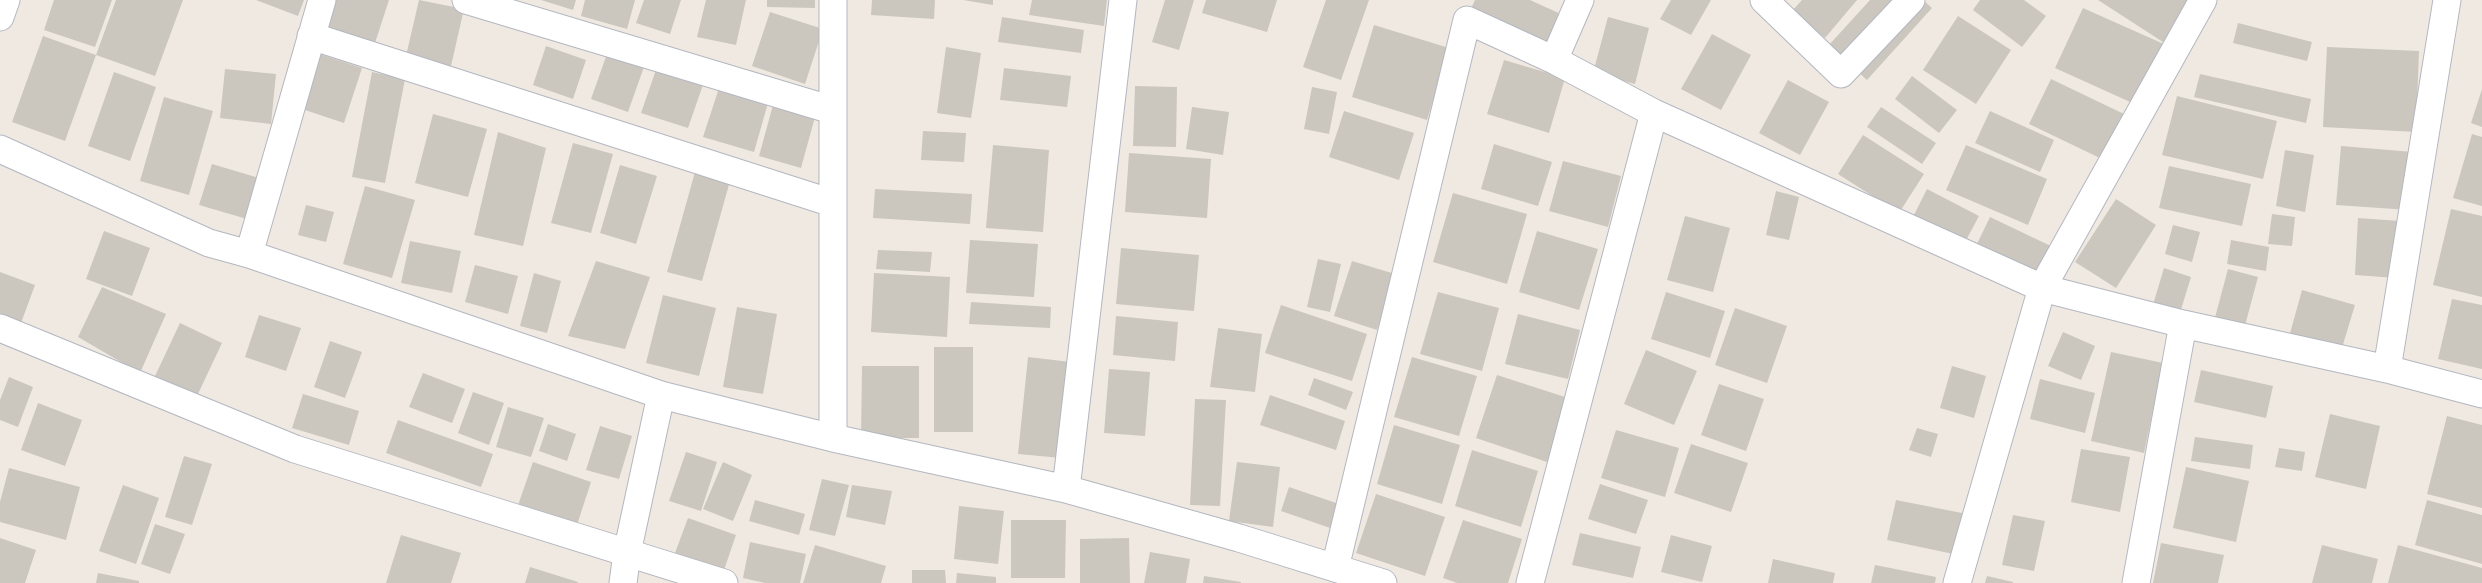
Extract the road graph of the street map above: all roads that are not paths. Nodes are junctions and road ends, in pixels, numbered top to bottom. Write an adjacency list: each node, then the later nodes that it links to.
1 (6, 0): 11 (street)
2 (322, 0): 12 (street)
3 (466, 0): 14 (street)
4 (833, 0): 14 (street)
5 (1123, 0): 26 (street)
6 (1580, 0): 13 (street)
7 (1764, 0): 8 (street)
8 (1911, 0)
9 (2203, 0): 19 (street)
10 (2447, 0): 22 (street)
11 (0, 17)
12 (311, 36): 17 (street); 18 (street)
13 (1554, 60): 15 (street); 28 (street)
14 (832, 110): 17 (street)
15 (1654, 112): 19 (street); 32 (street)
16 (0, 149): 18 (street)
17 (832, 203): 25 (street)
18 (249, 254): 24 (street)
19 (2042, 288): 20 (street); 33 (street)
20 (2183, 324): 22 (street); 34 (street)
21 (0, 328): 27 (street)
22 (2387, 369): 23 (street)
23 (2482, 394)
24 (661, 395): 25 (street); 27 (street)
25 (833, 438): 26 (street)
26 (1066, 489): 28 (street)
27 (627, 552): 29 (street); 30 (street)
28 (1335, 568): 31 (street)
29 (623, 583)
30 (724, 583)
31 (1383, 583)
32 (1530, 583)
33 (1957, 583)
34 (2136, 583)

